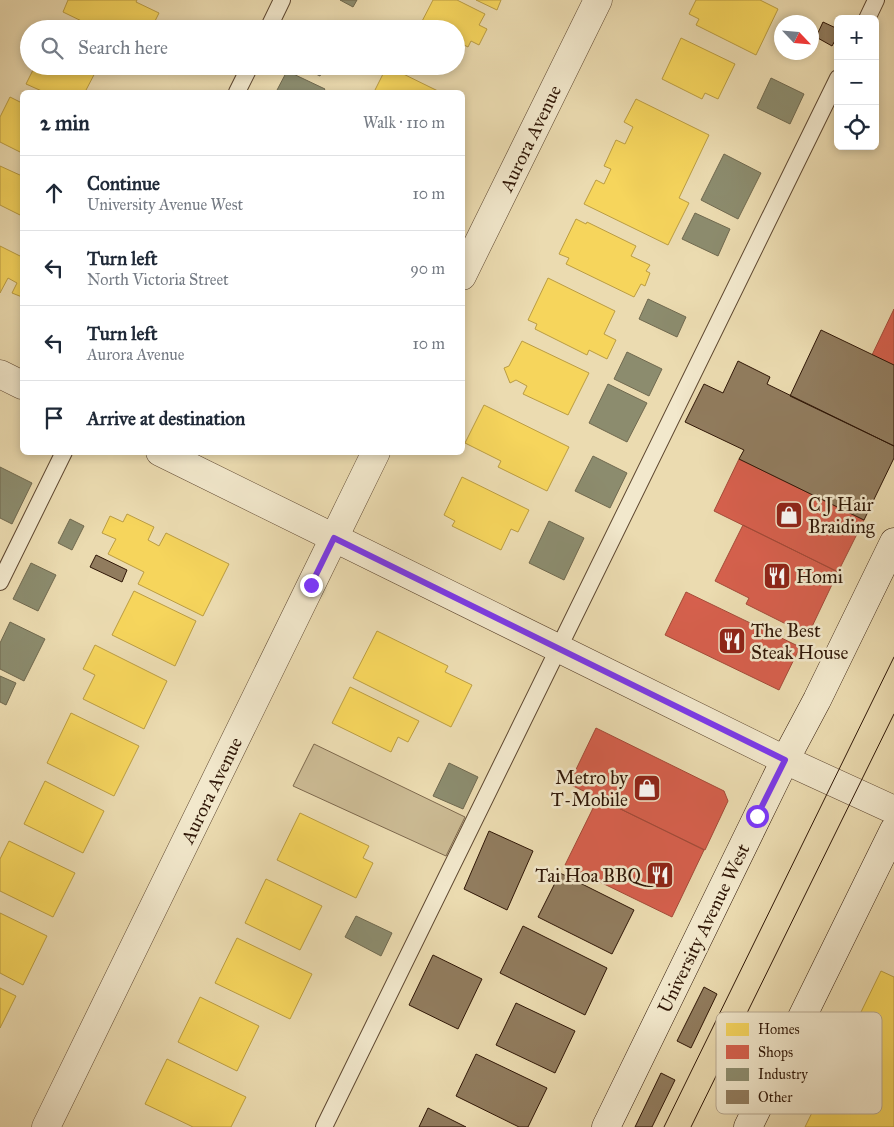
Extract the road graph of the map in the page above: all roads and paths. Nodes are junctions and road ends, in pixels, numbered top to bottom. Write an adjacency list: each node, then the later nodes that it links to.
1 (282, 0): 5 (lane)
2 (598, 0): 9 (street, Aurora Avenue)
3 (876, 0): 4 (lane)
4 (869, 15)
5 (272, 20)
6 (246, 75): 8 (lane)
7 (834, 86): 18 (lane)
8 (238, 90)
9 (465, 270)
10 (0, 374): 11 (street)
11 (20, 384)
12 (63, 455): 17 (lane)
13 (166, 455): 15 (street)
14 (375, 455): 15 (street, Aurora Avenue)
15 (334, 538): 18 (street); 24 (street, Aurora Avenue)
16 (894, 542): 19 (street, University Avenue West)
17 (0, 582)
18 (558, 647): 19 (street); 25 (lane)
19 (785, 760): 20 (street); 26 (street, University Avenue West)
20 (894, 810)
21 (894, 830): 22 (street)
22 (805, 1012)
23 (754, 1114): 27 (street)
24 (46, 1127)
25 (324, 1127)
26 (606, 1127)
27 (748, 1127)

